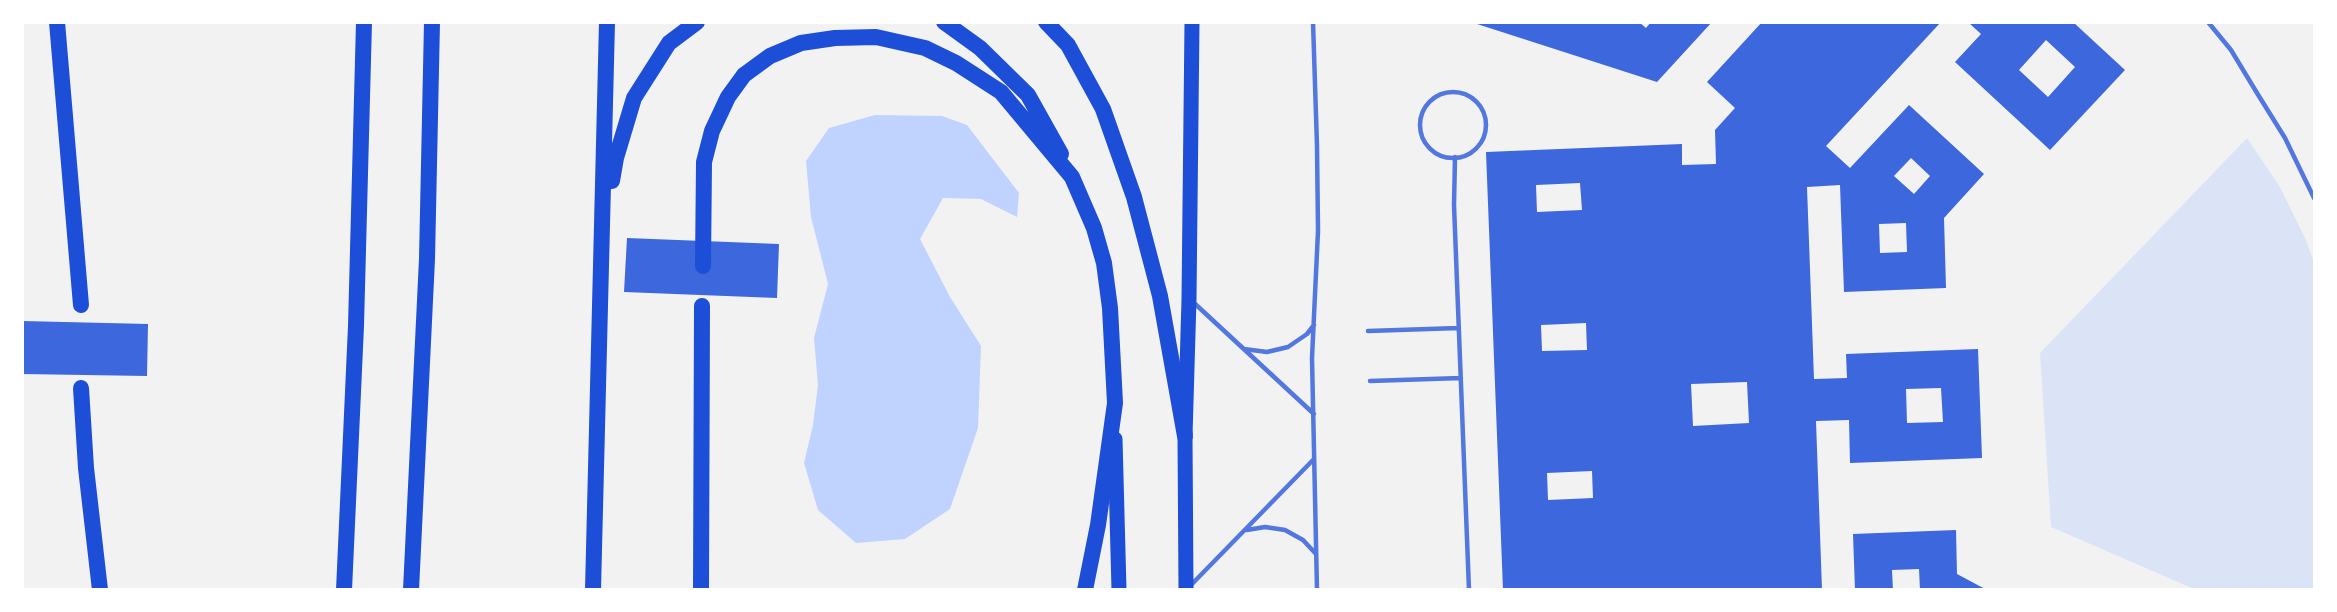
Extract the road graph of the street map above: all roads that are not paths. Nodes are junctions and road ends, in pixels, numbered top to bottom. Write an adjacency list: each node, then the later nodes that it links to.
1 (57, 22): 17 (highway)
2 (364, 22): 33 (highway)
3 (432, 22): 34 (highway)
4 (607, 22): 14 (highway)
5 (697, 22): 14 (highway)
6 (944, 22): 12 (highway)
7 (1046, 22): 28 (highway)
8 (1192, 22): 16 (highway)
9 (1313, 22): 19 (lane)
10 (2208, 22): 13 (lane)
11 (1455, 157): 11 (lane); 20 (lane)
12 (1072, 177): 15 (highway); 26 (highway)
13 (2314, 198)
14 (601, 259): 35 (highway)
15 (703, 266)
16 (1189, 299): 22 (lane); 28 (highway)
17 (81, 305)
18 (702, 306): 36 (highway)
19 (1314, 325): 22 (lane); 27 (lane)
20 (1459, 328): 21 (lane); 23 (lane)
21 (1368, 331)
22 (1244, 349): 27 (lane)
23 (1461, 378): 24 (lane); 41 (lane)
24 (1370, 381)
25 (81, 388): 32 (highway)
26 (1115, 403): 37 (highway); 38 (highway)
27 (1314, 414): 29 (lane)
28 (1185, 436): 39 (highway)
29 (1314, 459): 30 (lane); 31 (lane)
30 (1245, 530): 31 (lane); 39 (lane)
31 (1317, 555): 40 (lane)
32 (100, 590)
33 (344, 590)
34 (411, 590)
35 (593, 590)
36 (701, 590)
37 (1085, 590)
38 (1119, 590)
39 (1187, 590)
40 (1317, 590)
41 (1468, 590)

